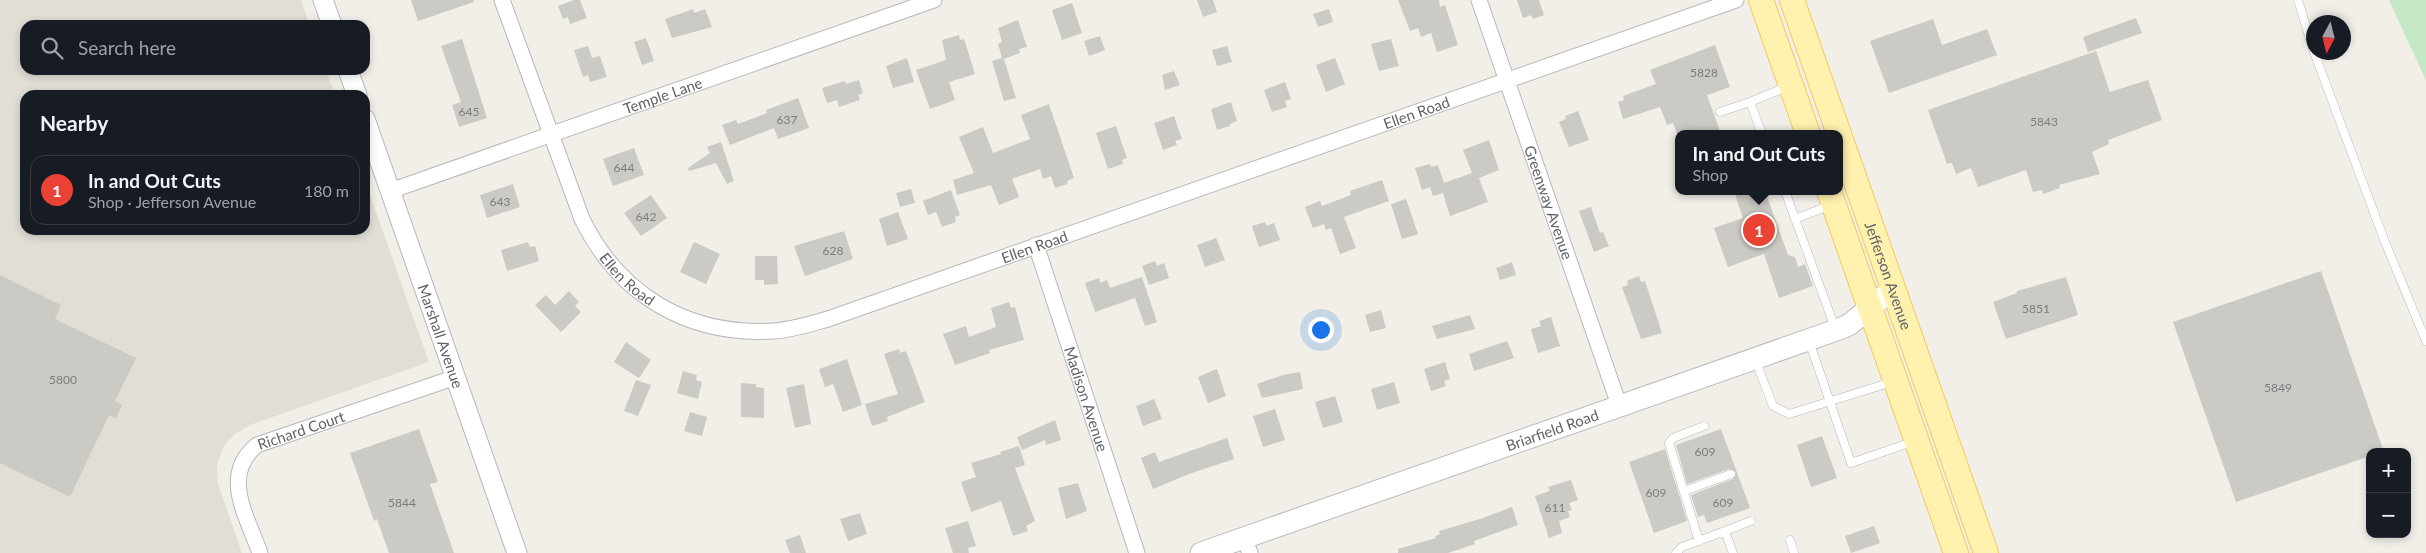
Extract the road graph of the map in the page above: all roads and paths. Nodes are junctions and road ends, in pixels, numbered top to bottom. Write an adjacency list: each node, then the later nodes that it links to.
1 (323, 0): 9 (street)
2 (502, 0): 22 (street, Ellen Road)
3 (934, 0): 22 (street, Temple Lane)
4 (1478, 0): 13 (street, Greenway Avenue)
5 (1736, 0): 13 (street, Ellen Road)
6 (1761, 0): 14 (main road)
7 (1792, 0): 20 (main road, Jefferson Avenue)
8 (2298, 0): 10 (lane)
9 (330, 20)
10 (2306, 26)
11 (2317, 60): 33 (lane)
12 (350, 75): 15 (street)
13 (1507, 80): 28 (street, Ellen Road); 38 (street, Greenway Avenue)
14 (1791, 85): 16 (lane); 19 (main road)
15 (355, 90)
16 (1750, 102): 17 (lane); 18 (lane)
17 (1720, 112)
18 (1760, 130)
19 (1807, 130)
20 (1838, 130)
21 (370, 133): 24 (street, Marshall Avenue)
22 (551, 134): 24 (street, Temple Lane); 28 (street, Ellen Road)
23 (1843, 144): 29 (main road, Jefferson Avenue)
24 (390, 191): 35 (street, Marshall Avenue)
25 (1786, 195): 27 (lane)
26 (1831, 198): 27 (lane); 30 (main road, Jefferson Avenue)
27 (1795, 219): 31 (lane)
28 (1036, 245): 50 (street, Madison Avenue)
29 (1894, 288): 30 (main road, Briarfield Road); 56 (main road, Jefferson Avenue)
30 (1870, 308): 31 (main road, Briarfield Road); 36 (main road, Jefferson Avenue)
31 (1836, 330): 32 (main road, Briarfield Road)
32 (1808, 339): 34 (main road, Briarfield Road); 37 (lane)
33 (2426, 341)
34 (1754, 357): 37 (lane); 38 (main road, Briarfield Road)
35 (456, 377): 48 (street, Richard Court); 49 (street, Marshall Avenue)
36 (1896, 381): 37 (lane); 40 (main road, Jefferson Avenue)
37 (1830, 402): 40 (lane)
38 (1620, 405): 47 (main road, Briarfield Road)
39 (1704, 426): 42 (lane)
40 (1917, 440): 55 (main road, Jefferson Avenue)
41 (1731, 474): 42 (lane)
42 (1684, 491): 46 (lane)
43 (1751, 521): 44 (lane)
44 (1725, 530): 46 (lane); 53 (lane)
45 (1790, 540): 54 (lane)
46 (1699, 541): 52 (lane)
47 (1247, 545): 51 (main road, Briarfield Road)
48 (260, 553)
49 (518, 553)
50 (1137, 553)
51 (1201, 553)
52 (1676, 553)
53 (1733, 553)
54 (1794, 553)
55 (1956, 553)
56 (1986, 553)

